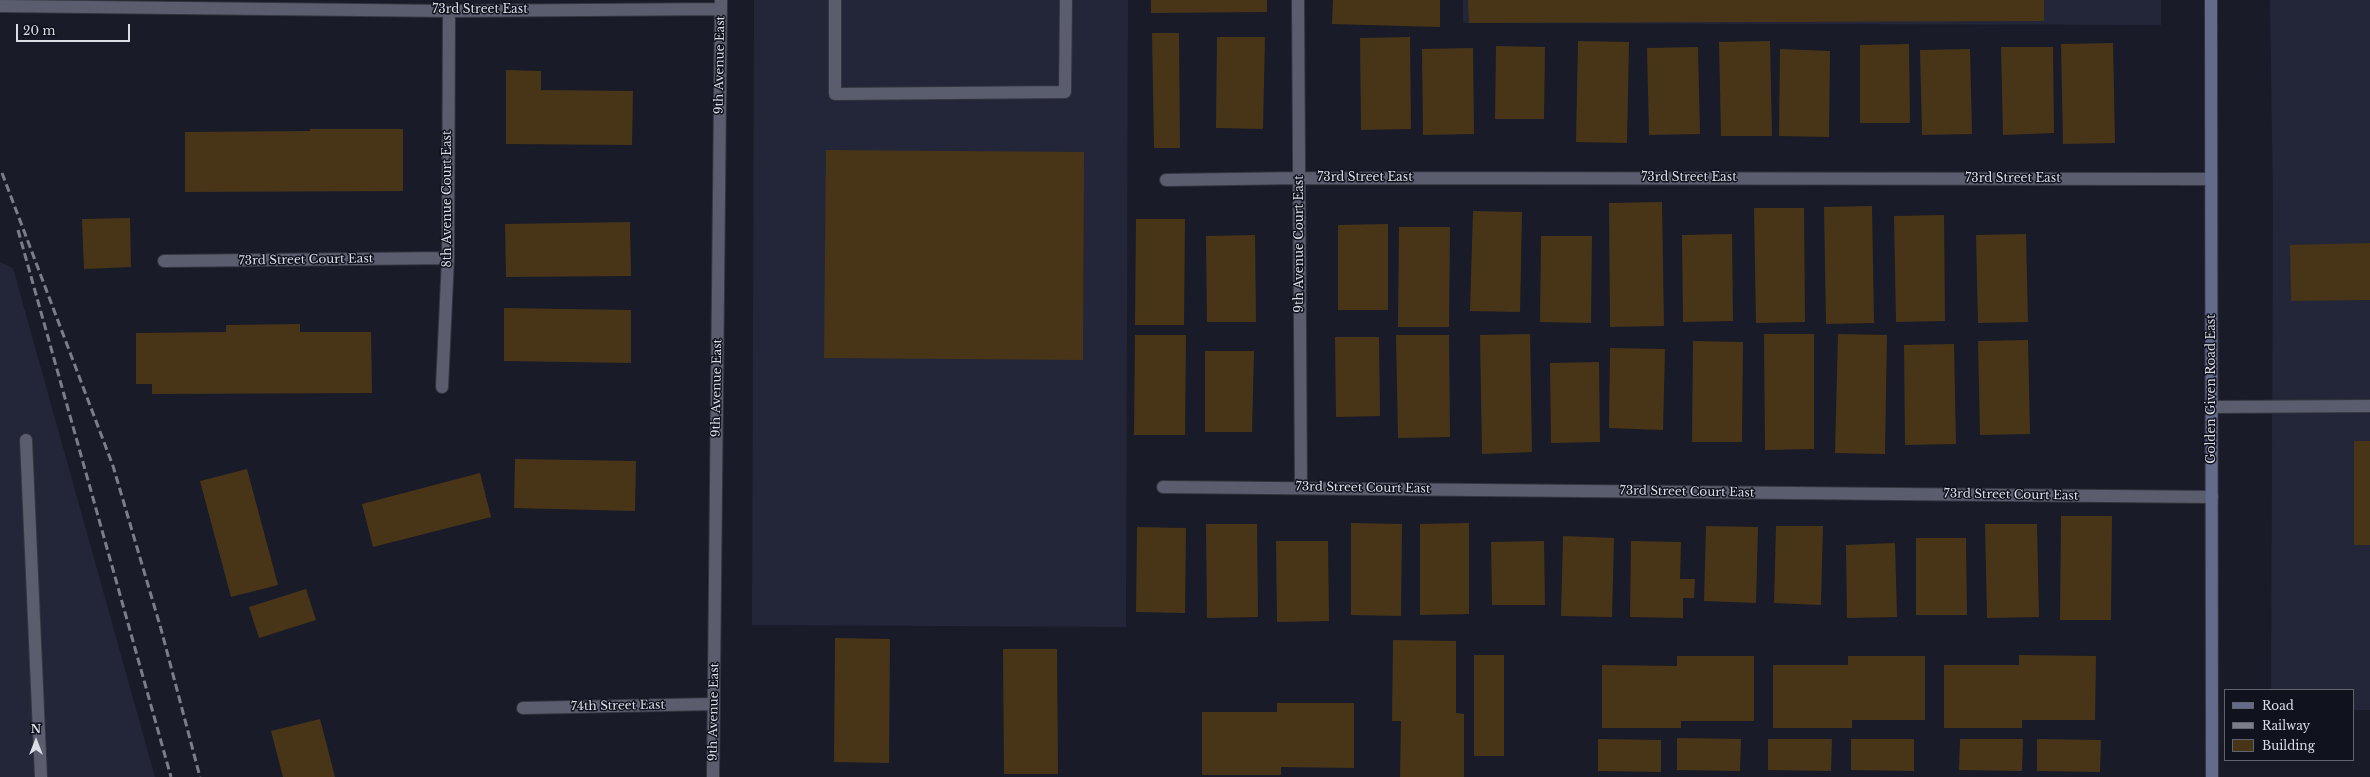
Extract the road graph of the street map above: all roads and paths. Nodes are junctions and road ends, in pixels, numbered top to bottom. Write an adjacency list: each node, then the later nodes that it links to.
1 (835, 0): 2 (street)
2 (1066, 0)
3 (1298, 0): 10 (street, 9th Avenue Court East)
4 (2211, 0): 11 (street, Golden Given Road East)
5 (25, 3): 6 (street, 73rd Street East); 8 (street, 73rd Street East)
6 (217, 4): 9 (street, 73rd Street East)
7 (721, 5): 9 (street, 73rd Street East); 22 (street, 9th Avenue East)
8 (0, 6)
9 (449, 11): 13 (street, 8th Avenue Court East)
10 (1300, 178): 11 (street, 73rd Street East); 12 (street, 73rd Street East); 20 (street, 9th Avenue Court East)
11 (2211, 179): 17 (street, Golden Given Road East)
12 (1166, 180)
13 (448, 258): 14 (street, 73rd Street Court East); 15 (street, 8th Avenue Court East)
14 (164, 261)
15 (442, 387)
16 (2370, 406): 17 (street)
17 (2212, 407): 21 (street, Golden Given Road East)
18 (26, 440): 24 (street)
19 (1163, 487): 20 (street, 73rd Street Court East)
20 (1301, 488): 21 (street, 73rd Street Court East)
21 (2212, 497): 26 (street, Golden Given Road East)
22 (714, 704): 23 (street, 74th Street East); 25 (street, 9th Avenue East)
23 (523, 708)
24 (41, 777)
25 (713, 777)
26 (2212, 777)

